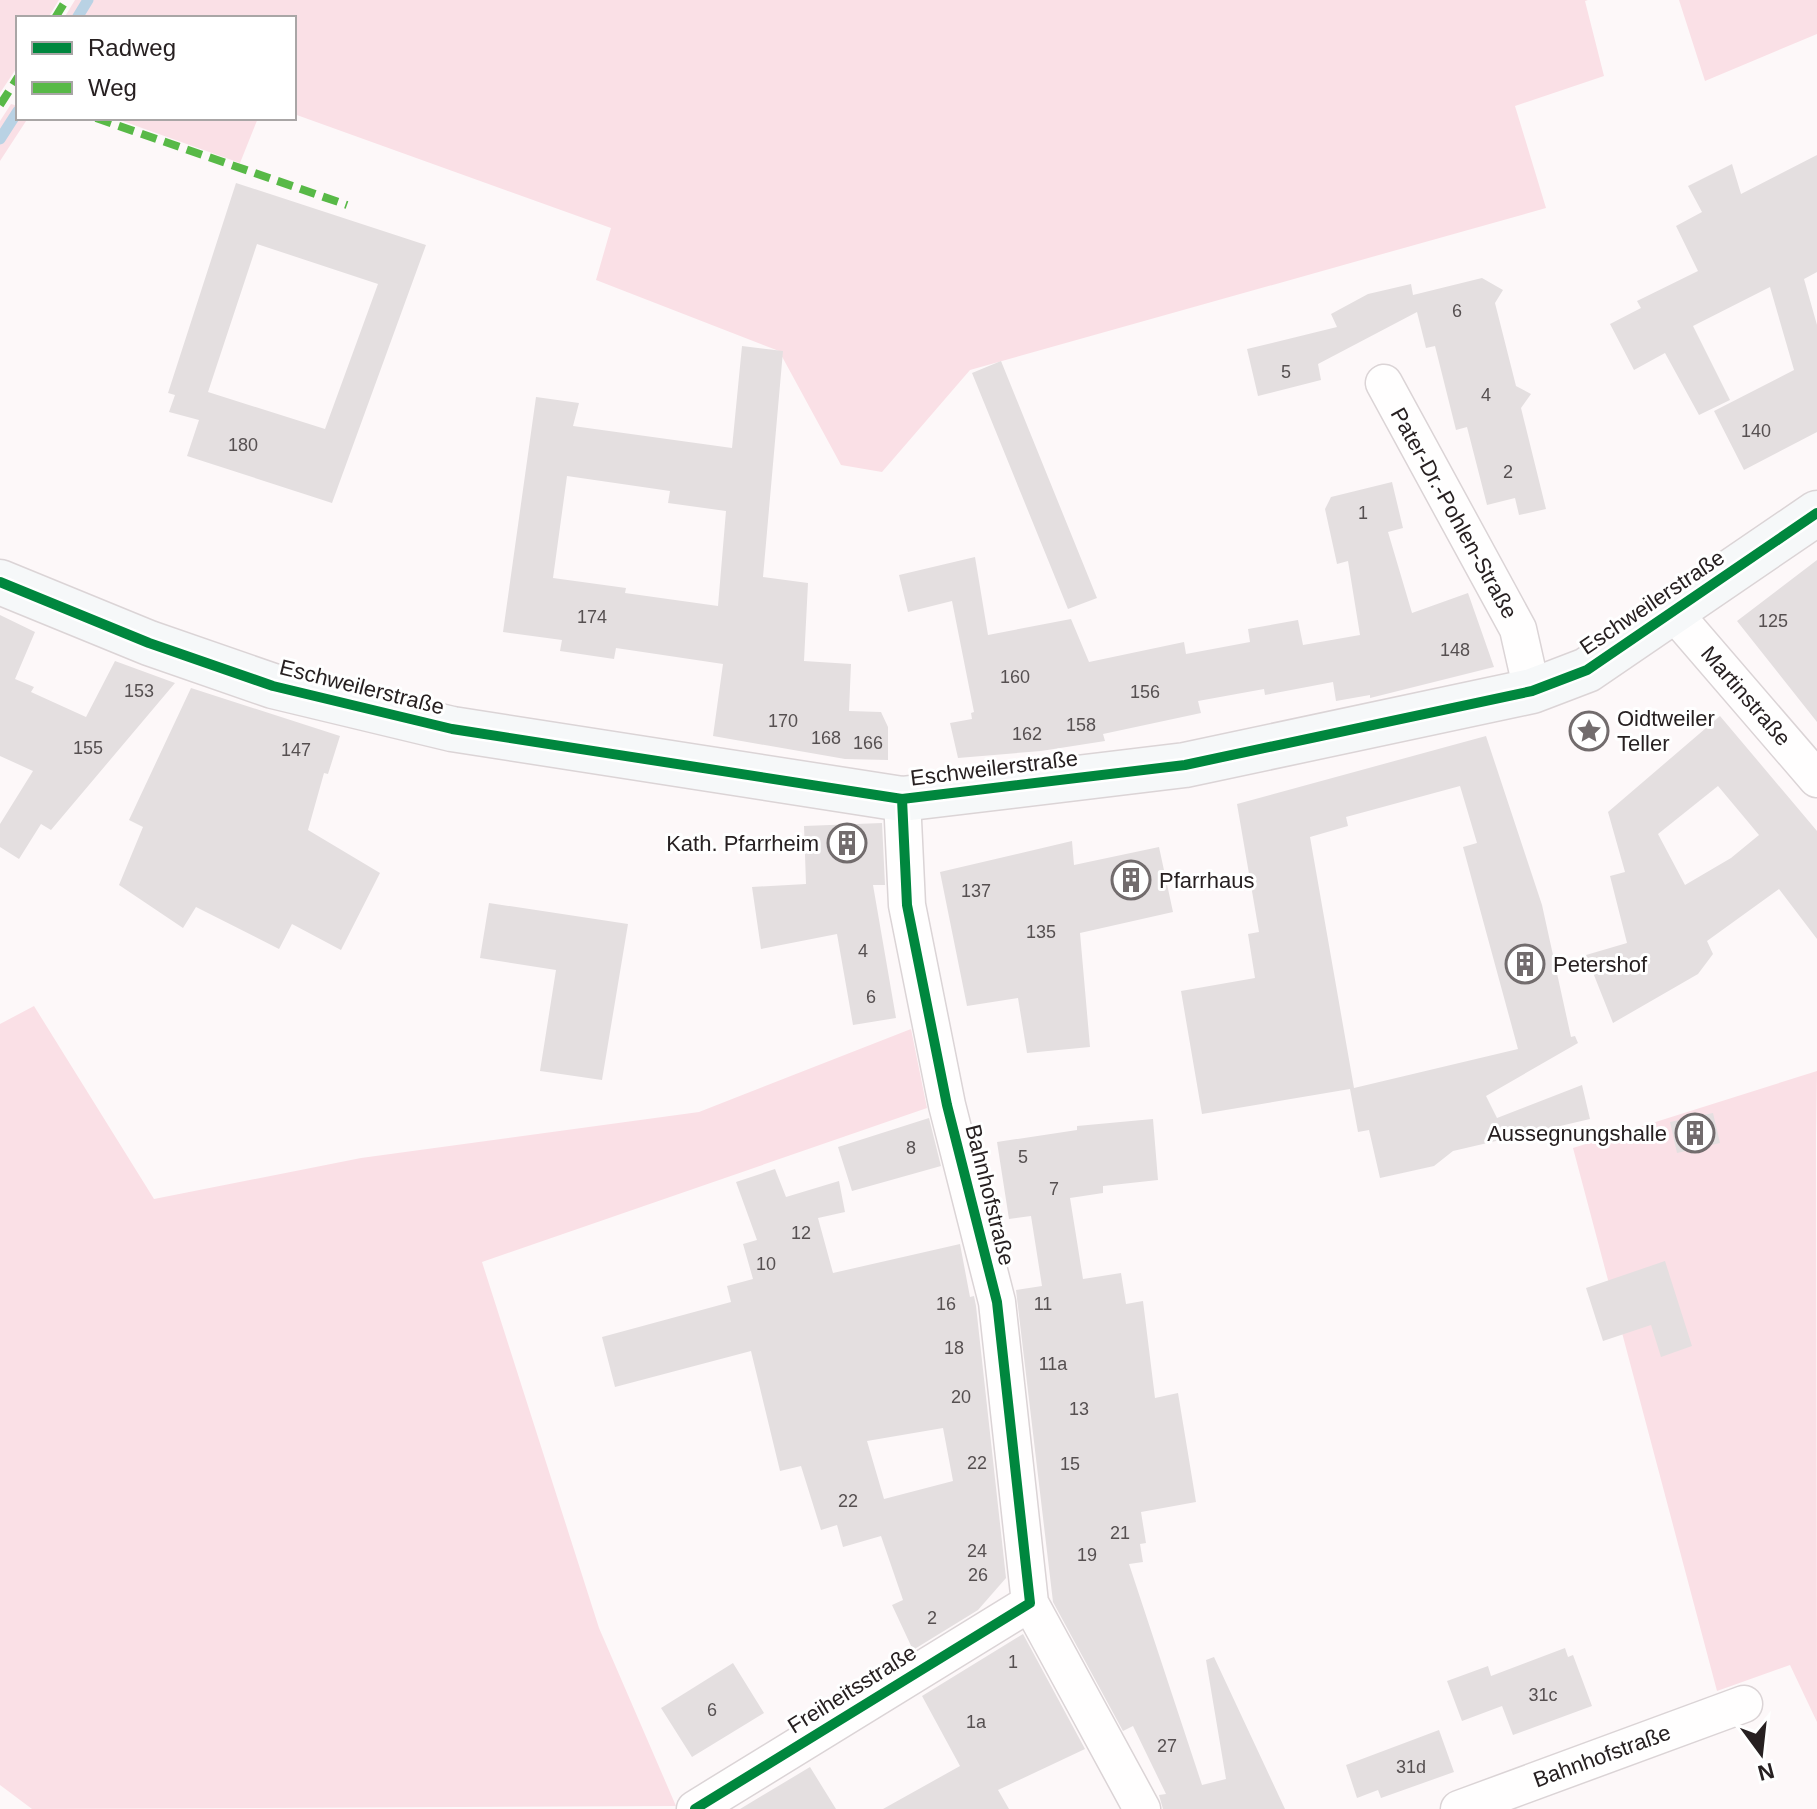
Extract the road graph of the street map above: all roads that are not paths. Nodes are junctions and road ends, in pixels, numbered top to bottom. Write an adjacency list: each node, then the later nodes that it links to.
1 (1384, 383): 5 (street, Pater-Dr.-Pohlen-Straße)
2 (1817, 513): 4 (street, Eschweilerstraße)
3 (0, 582): 7 (street, Eschweilerstraße)
4 (1674, 613): 5 (street, Eschweilerstraße); 6 (street, Martinstraße)
5 (1532, 691): 7 (street, Eschweilerstraße)
6 (1817, 779)
7 (902, 799): 8 (street, Bahnhofstraße)
8 (1030, 1603): 10 (street, Freiheitsstraße); 11 (street, Bahnhofstraße)
9 (1744, 1704): 12 (street, Bahnhofstraße)
10 (695, 1809)
11 (1142, 1809)
12 (1459, 1809)

